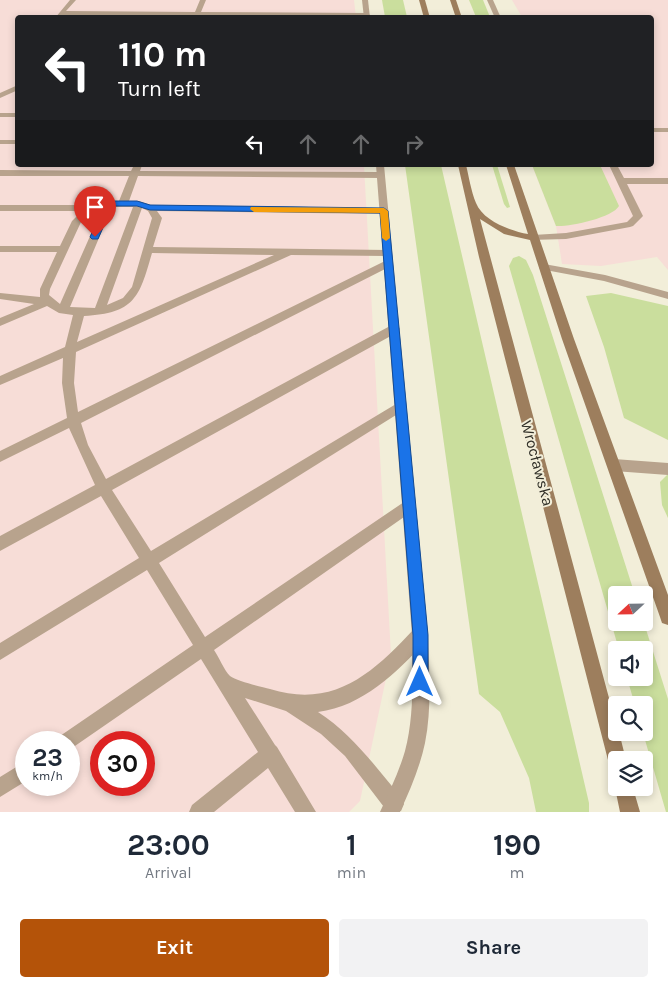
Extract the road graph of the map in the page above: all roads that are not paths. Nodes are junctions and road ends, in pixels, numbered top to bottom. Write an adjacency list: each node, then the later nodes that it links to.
1 (73, 0): 7 (street)
2 (202, 0): 8 (street)
3 (364, 0): 9 (street)
4 (422, 0): 10 (main road)
5 (453, 0): 11 (main road)
6 (490, 0): 12 (street)
7 (60, 15)
8 (196, 15)
9 (367, 15)
10 (426, 15)
11 (459, 15)
12 (497, 15)
13 (15, 89): 14 (street)
14 (0, 96)
15 (0, 115): 16 (street)
16 (15, 115)
17 (654, 130): 18 (street)
18 (668, 130)
19 (0, 142): 20 (street)
20 (15, 142)
21 (462, 167): 32 (main road, Wrocławska)
22 (511, 167): 37 (main road)
23 (614, 167): 28 (street)
24 (137, 169): 25 (street); 26 (street); 30 (street)
25 (380, 170): 36 (street)
26 (0, 173)
27 (668, 180): 28 (street)
28 (622, 181): 37 (street)
29 (109, 204): 30 (street); 34 (street); 47 (street)
30 (123, 204): 31 (street)
31 (138, 204): 35 (street); 48 (street)
32 (472, 205): 37 (main road); 70 (main road, Wrocławska)
33 (0, 208): 34 (street)
34 (94, 208): 39 (street)
35 (150, 208): 36 (street); 40 (street)
36 (384, 211): 42 (street)
37 (533, 238): 43 (main road)
38 (0, 249): 39 (street)
39 (64, 249): 46 (street)
40 (148, 250): 41 (street); 48 (street)
41 (289, 252): 42 (street); 52 (street)
42 (387, 258): 51 (street); 55 (street)
43 (544, 267): 45 (street); 57 (main road)
44 (0, 296): 46 (street)
45 (668, 296)
46 (48, 302): 47 (street); 50 (street)
47 (63, 310): 49 (street)
48 (100, 310): 49 (street)
49 (79, 312): 52 (street)
50 (0, 322)
51 (394, 329): 54 (street); 59 (street)
52 (69, 350): 53 (street); 55 (street)
53 (0, 381)
54 (400, 407): 60 (street); 62 (street)
55 (73, 420): 56 (street); 59 (street)
56 (0, 457)
57 (614, 465): 58 (street); 63 (main road)
58 (668, 469)
59 (103, 488): 61 (street); 62 (street)
60 (409, 506): 64 (street); 65 (street)
61 (0, 544)
62 (149, 561): 65 (street); 66 (street)
63 (668, 617)
64 (420, 635): 68 (street); 75 (street)
65 (204, 647): 67 (street); 69 (street)
66 (0, 652)
67 (226, 683): 68 (street); 71 (street)
68 (290, 703): 75 (street)
69 (80, 732)
70 (615, 751)
71 (271, 753): 76 (street); 77 (street)
72 (15, 778): 73 (street)
73 (0, 788)
74 (626, 796): 78 (main road)
75 (392, 808)
76 (199, 812)
77 (306, 812)
78 (630, 812)

